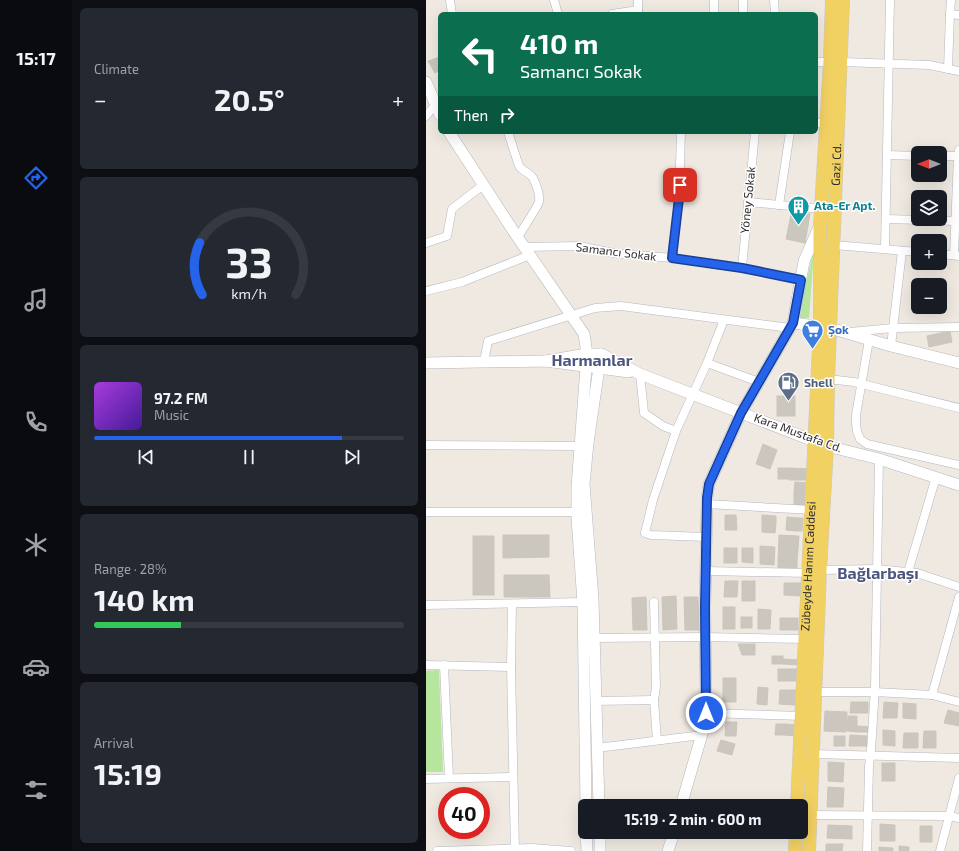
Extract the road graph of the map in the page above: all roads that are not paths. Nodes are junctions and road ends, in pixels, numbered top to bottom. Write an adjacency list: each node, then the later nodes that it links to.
1 (450, 0): 11 (street)
2 (554, 0): 12 (street)
3 (638, 0): 13 (street)
4 (714, 0): 14 (street)
5 (743, 0): 15 (street)
6 (774, 0): 16 (street)
7 (832, 0): 20 (main road, Gazi Cd.)
8 (843, 0): 20 (main road, Gazi Cd.)
9 (890, 0): 21 (street)
10 (951, 0): 17 (street)
11 (452, 12)
12 (557, 12)
13 (638, 12)
14 (714, 12)
15 (743, 12)
16 (775, 12)
17 (950, 14): 18 (street); 22 (street)
18 (959, 15)
19 (818, 62): 20 (street)
20 (836, 62): 21 (street); 27 (main road, Gazi Cd.); 46 (main road, Gazi Cd.)
21 (888, 64): 22 (street); 34 (street)
22 (948, 69): 23 (street)
23 (959, 71)
24 (426, 82): 25 (street)
25 (438, 104): 26 (street)
26 (426, 116)
27 (821, 123): 40 (main road, Gazi Cd.)
28 (450, 134): 37 (street)
29 (509, 134): 44 (street)
30 (681, 134): 52 (street)
31 (755, 134): 38 (street, Yöney Sokak)
32 (790, 134): 39 (street)
33 (958, 153): 35 (street); 42 (street)
34 (887, 155): 36 (street); 41 (street)
35 (947, 155)
36 (911, 156)
37 (483, 185): 44 (street); 45 (street)
38 (748, 202): 39 (street); 53 (street, Yöney Sokak)
39 (779, 205): 40 (street)
40 (821, 209): 43 (main road, Gazi Cd.)
41 (886, 219): 42 (street); 47 (street)
42 (955, 220): 51 (street)
43 (820, 226): 54 (street); 59 (main road, Gazi Cd.)
44 (518, 237): 48 (street)
45 (426, 243)
46 (834, 245): 47 (street); 59 (main road, Gazi Cd.)
47 (885, 249): 49 (street)
48 (527, 251): 52 (street, Samancı Sokak); 55 (street); 56 (street)
49 (902, 251): 50 (street); 60 (street)
50 (911, 252)
51 (956, 256)
52 (672, 258): 53 (street, Samancı Sokak)
53 (742, 268): 54 (street, Samancı Sokak)
54 (801, 280): 58 (street)
55 (426, 291)
56 (571, 314): 57 (street); 65 (street); 68 (street)
57 (724, 320): 58 (street); 70 (street)
58 (792, 325): 59 (street); 76 (street)
59 (825, 327): 62 (street); 75 (main road); 83 (main road, Zübeyde Hanım Caddesi)
60 (894, 328): 61 (street); 62 (street); 64 (street)
61 (959, 328)
62 (844, 332): 63 (street)
63 (869, 340): 64 (street); 77 (street)
64 (891, 346): 71 (street)
65 (587, 354): 66 (street); 67 (street); 72 (street)
66 (601, 354): 73 (street); 74 (street)
67 (546, 361): 68 (street); 72 (street)
68 (484, 362): 69 (street)
69 (426, 363)
70 (707, 363): 76 (street); 78 (street)
71 (959, 363)
72 (586, 366): 73 (street); 84 (street)
73 (599, 367): 74 (street); 105 (street)
74 (640, 374): 78 (street, Kara Mustafa Cd.); 81 (street)
75 (828, 379): 77 (street); 83 (main road)
76 (759, 382): 80 (street)
77 (861, 384): 79 (street); 86 (street)
78 (693, 394): 80 (street, Kara Mustafa Cd.); 81 (street)
79 (959, 408)
80 (741, 413): 83 (street, Kara Mustafa Cd.); 89 (street)
81 (676, 431): 93 (street)
82 (426, 444): 84 (street)
83 (821, 444): 85 (street, Kara Mustafa Cd.); 90 (main road, Zübeyde Hanım Caddesi); 96 (main road)
84 (579, 446): 92 (street)
85 (879, 459): 87 (street, Kara Mustafa Cd.); 94 (street)
86 (959, 465)
87 (936, 478): 88 (street, Kara Mustafa Cd.); 97 (street)
88 (959, 485)
89 (707, 504): 90 (street); 93 (street)
90 (812, 510): 96 (main road, Zübeyde Hanım Caddesi)
91 (426, 512): 92 (street)
92 (577, 512): 100 (street)
93 (706, 537): 95 (street)
94 (876, 568): 96 (street); 97 (street); 112 (street)
95 (706, 571): 96 (street); 104 (street)
96 (814, 571): 107 (main road, Zübeyde Hanım Caddesi); 111 (main road)
97 (908, 572): 98 (street)
98 (959, 587)
99 (959, 598): 113 (street)
100 (583, 602): 102 (street); 129 (street)
101 (654, 602): 106 (street)
102 (512, 604): 103 (street); 110 (street)
103 (426, 605)
104 (705, 637): 106 (street); 107 (street); 117 (street)
105 (594, 638): 106 (street); 115 (street)
106 (654, 638): 114 (street)
107 (805, 639): 118 (main road, Zübeyde Hanım Caddesi)
108 (426, 665): 109 (street)
109 (444, 665): 110 (street); 126 (street)
110 (511, 667): 125 (street)
111 (816, 692): 112 (street); 122 (main road)
112 (874, 692): 113 (street); 123 (street)
113 (932, 695): 116 (street)
114 (654, 700): 115 (street); 120 (street)
115 (596, 701): 121 (street)
116 (959, 702)
117 (706, 713): 118 (street); 119 (street)
118 (802, 716): 132 (main road, Zübeyde Hanım Caddesi)
119 (702, 735): 120 (street); 131 (street)
120 (657, 740): 121 (street)
121 (597, 748): 130 (street)
122 (813, 754): 123 (street); 134 (main road)
123 (870, 754): 124 (street); 133 (street)
124 (959, 758)
125 (513, 777): 126 (street); 141 (street)
126 (449, 778): 128 (street)
127 (959, 778): 135 (street)
128 (426, 779)
129 (586, 799)
130 (599, 799)
131 (683, 799)
132 (797, 799)
133 (867, 814): 134 (street); 135 (street); 149 (street)
134 (811, 815): 148 (main road)
135 (949, 816): 136 (street); 150 (street)
136 (959, 818)
137 (586, 839): 144 (street)
138 (600, 839): 145 (street)
139 (672, 839): 146 (street)
140 (796, 839): 147 (main road)
141 (514, 850): 142 (street); 143 (street)
142 (437, 851)
143 (571, 851)
144 (587, 851)
145 (600, 851)
146 (668, 851)
147 (795, 851)
148 (809, 851)
149 (867, 851)
150 (940, 851)

